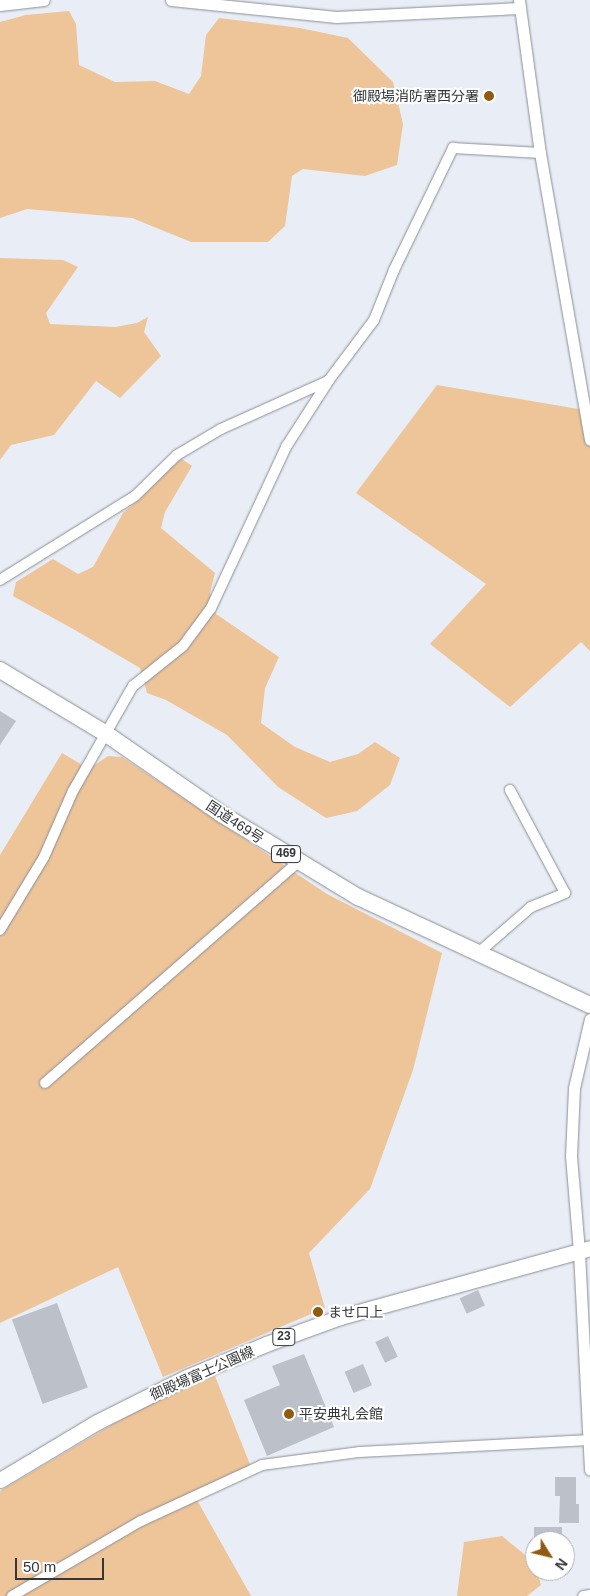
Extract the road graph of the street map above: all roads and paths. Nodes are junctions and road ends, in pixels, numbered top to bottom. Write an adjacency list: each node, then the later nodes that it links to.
1 (44, 0): 4 (street)
2 (171, 0): 3 (street)
3 (520, 4): 5 (street)
4 (0, 5)
5 (540, 153): 6 (street); 7 (street)
6 (329, 380): 8 (street); 10 (street)
7 (590, 440)
8 (0, 580)
9 (0, 670): 10 (highway, 国道469号 / 469)
10 (105, 733): 12 (highway, 国道469号 / 469); 13 (street)
11 (510, 790): 14 (street)
12 (298, 862): 14 (highway, 国道469号 / 469); 17 (street)
13 (0, 930)
14 (477, 954): 15 (highway, 国道469号 / 469)
15 (590, 1005)
16 (590, 1019): 18 (street)
17 (45, 1083)
18 (585, 1250): 19 (street); 21 (main road, 御殿場富士公園線 / 23)
19 (589, 1440): 20 (street); 23 (street)
20 (590, 1470)
21 (0, 1480)
22 (590, 1595): 24 (street)
23 (12, 1596)
24 (583, 1596)

